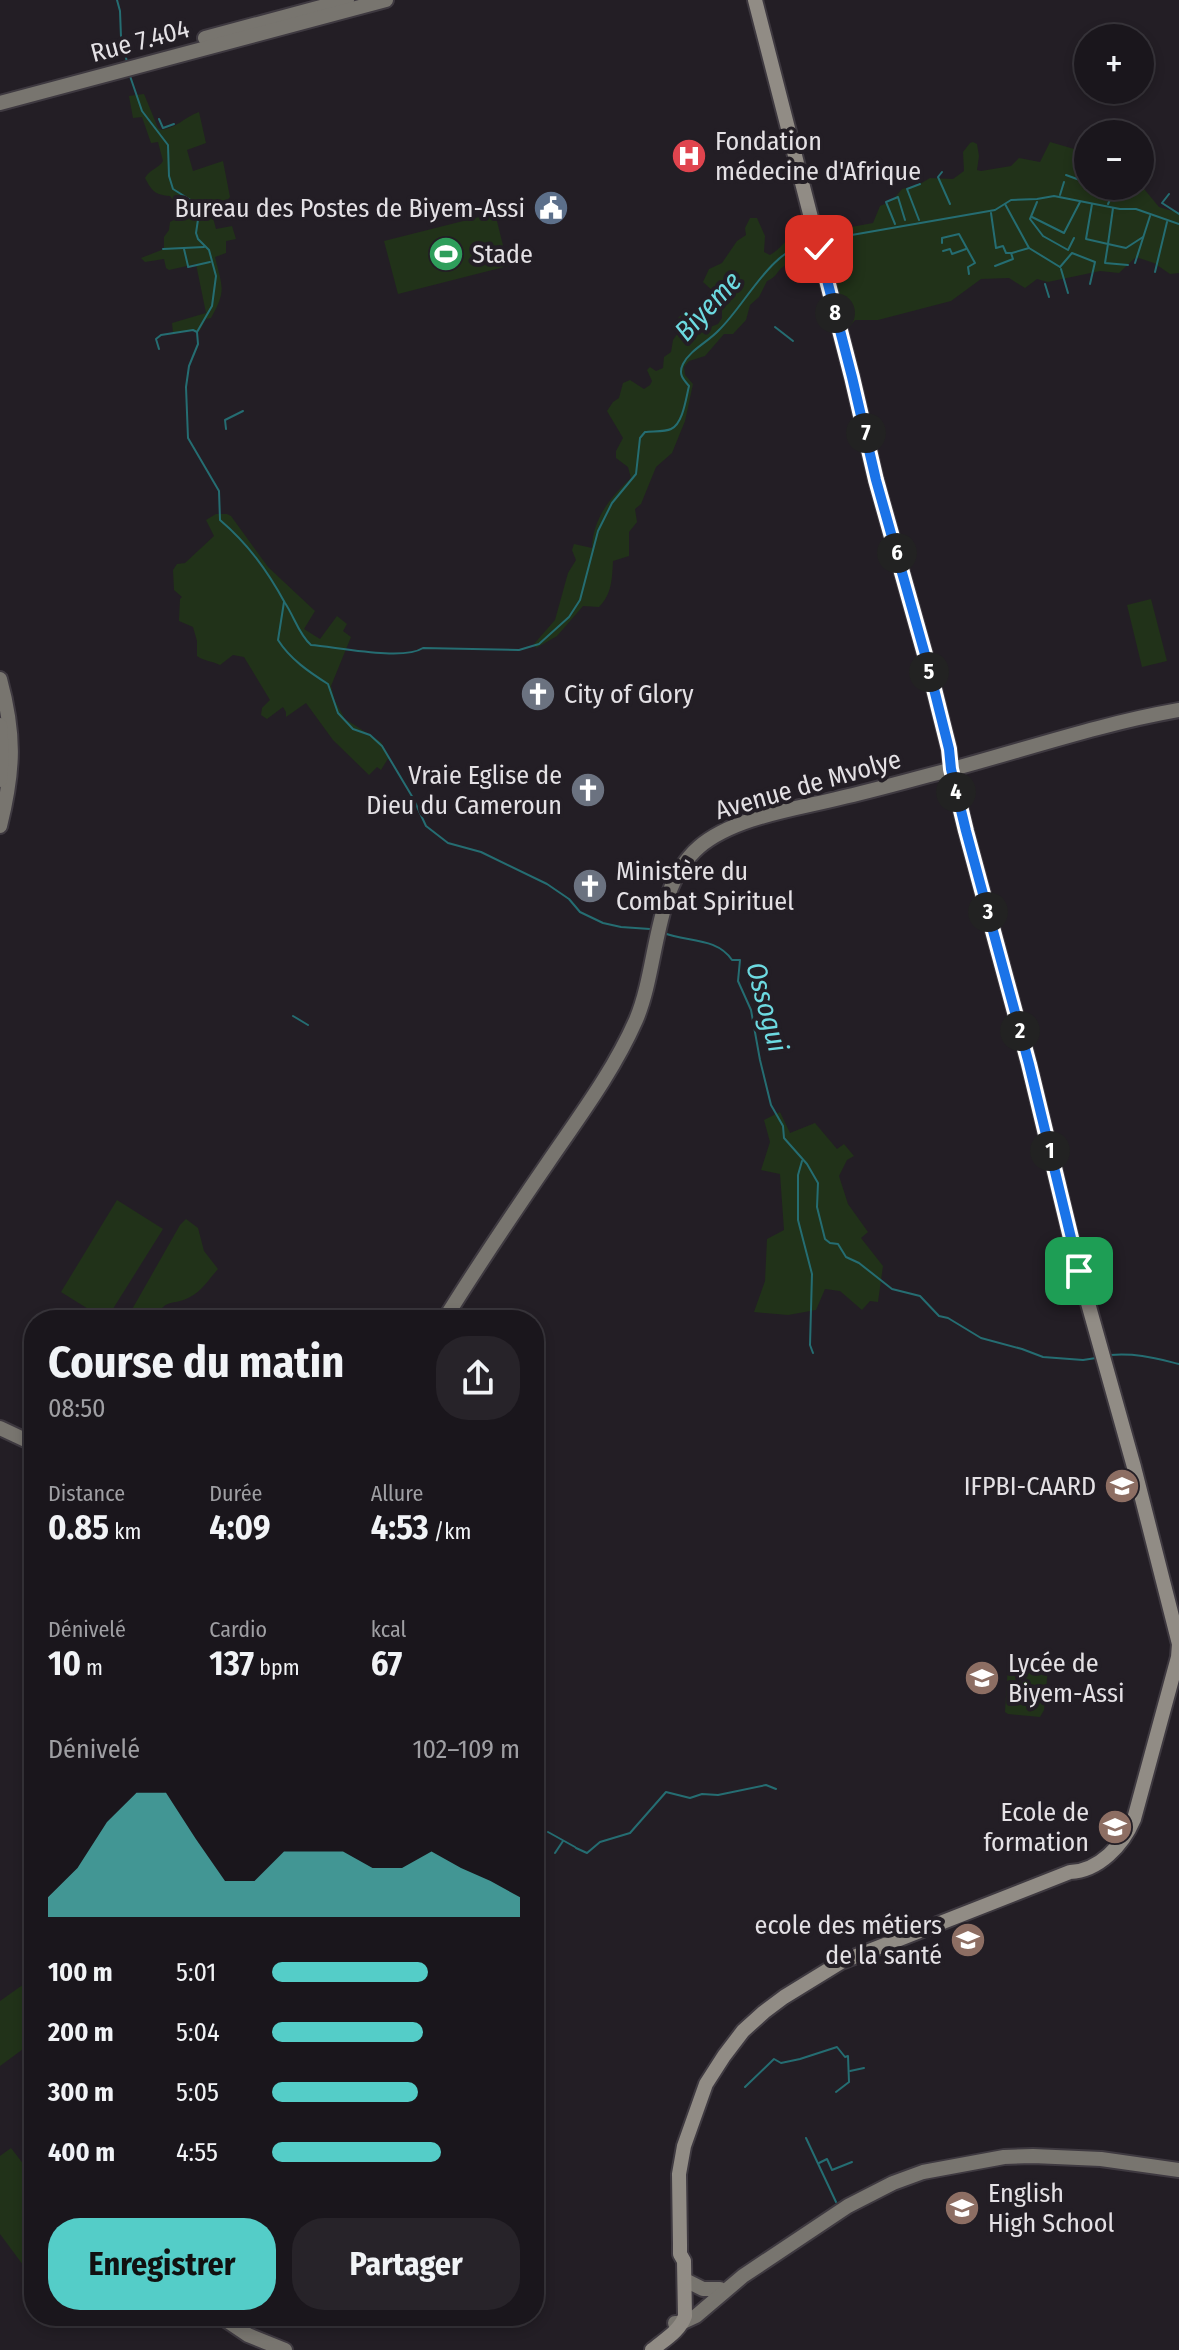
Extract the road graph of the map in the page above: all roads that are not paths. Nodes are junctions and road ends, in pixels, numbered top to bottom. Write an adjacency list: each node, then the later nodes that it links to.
1 (347, 0): 4 (main road, Rue 7.404)
2 (386, 0): 5 (main road, Rue 7.404)
3 (755, 0): 9 (main road)
4 (0, 94)
5 (0, 103)
6 (0, 679): 11 (main road)
7 (1179, 710): 9 (main road, Avenue de Mvolye)
8 (0, 725): 10 (main road)
9 (951, 769): 12 (main road, Avenue de Mvolye); 18 (main road)
10 (0, 784)
11 (0, 826)
12 (450, 1310)
13 (0, 1428): 15 (main road)
14 (0, 1438): 16 (main road)
15 (24, 1439)
16 (24, 1449)
17 (1179, 2170): 19 (main road)
18 (680, 2254): 20 (main road); 22 (main road)
19 (743, 2276): 21 (main road); 22 (main road)
20 (685, 2280): 21 (main road); 22 (main road)
21 (720, 2289): 22 (main road)
22 (681, 2316): 25 (main road); 26 (main road)
23 (235, 2326): 24 (main road)
24 (285, 2350)
25 (643, 2350)
26 (652, 2350)

